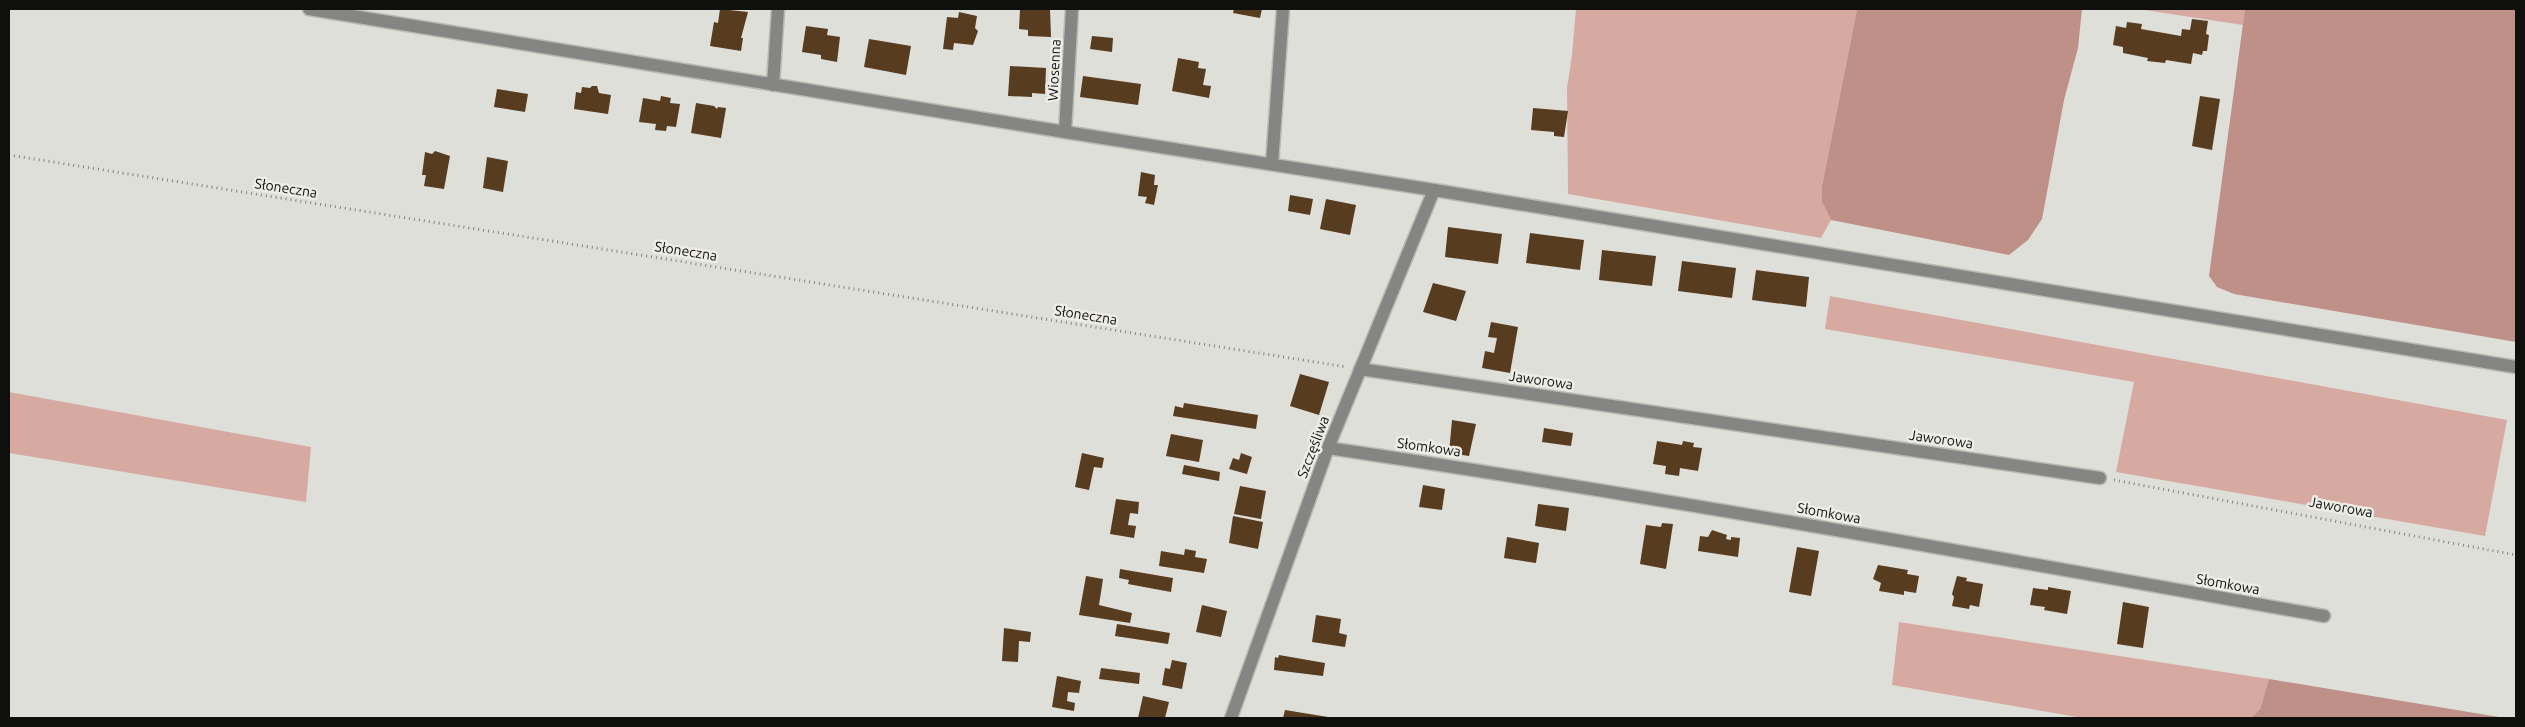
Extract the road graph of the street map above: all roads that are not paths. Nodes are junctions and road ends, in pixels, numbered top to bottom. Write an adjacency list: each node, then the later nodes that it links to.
1 (309, 9): 5 (street)
2 (778, 9): 5 (street)
3 (1072, 9): 6 (street, Wiosenna)
4 (1283, 9): 7 (street)
5 (773, 85): 6 (street)
6 (1065, 132): 7 (street)
7 (1272, 164): 8 (street)
8 (1434, 190): 9 (street); 10 (street, Szczęśliwa)
9 (2516, 367)
10 (1360, 369): 11 (street, Szczęśliwa); 12 (street, Jaworowa)
11 (1328, 448): 13 (street, Słomkowa); 14 (street, Szczęśliwa)
12 (2100, 478)
13 (2324, 616)
14 (1232, 718)

